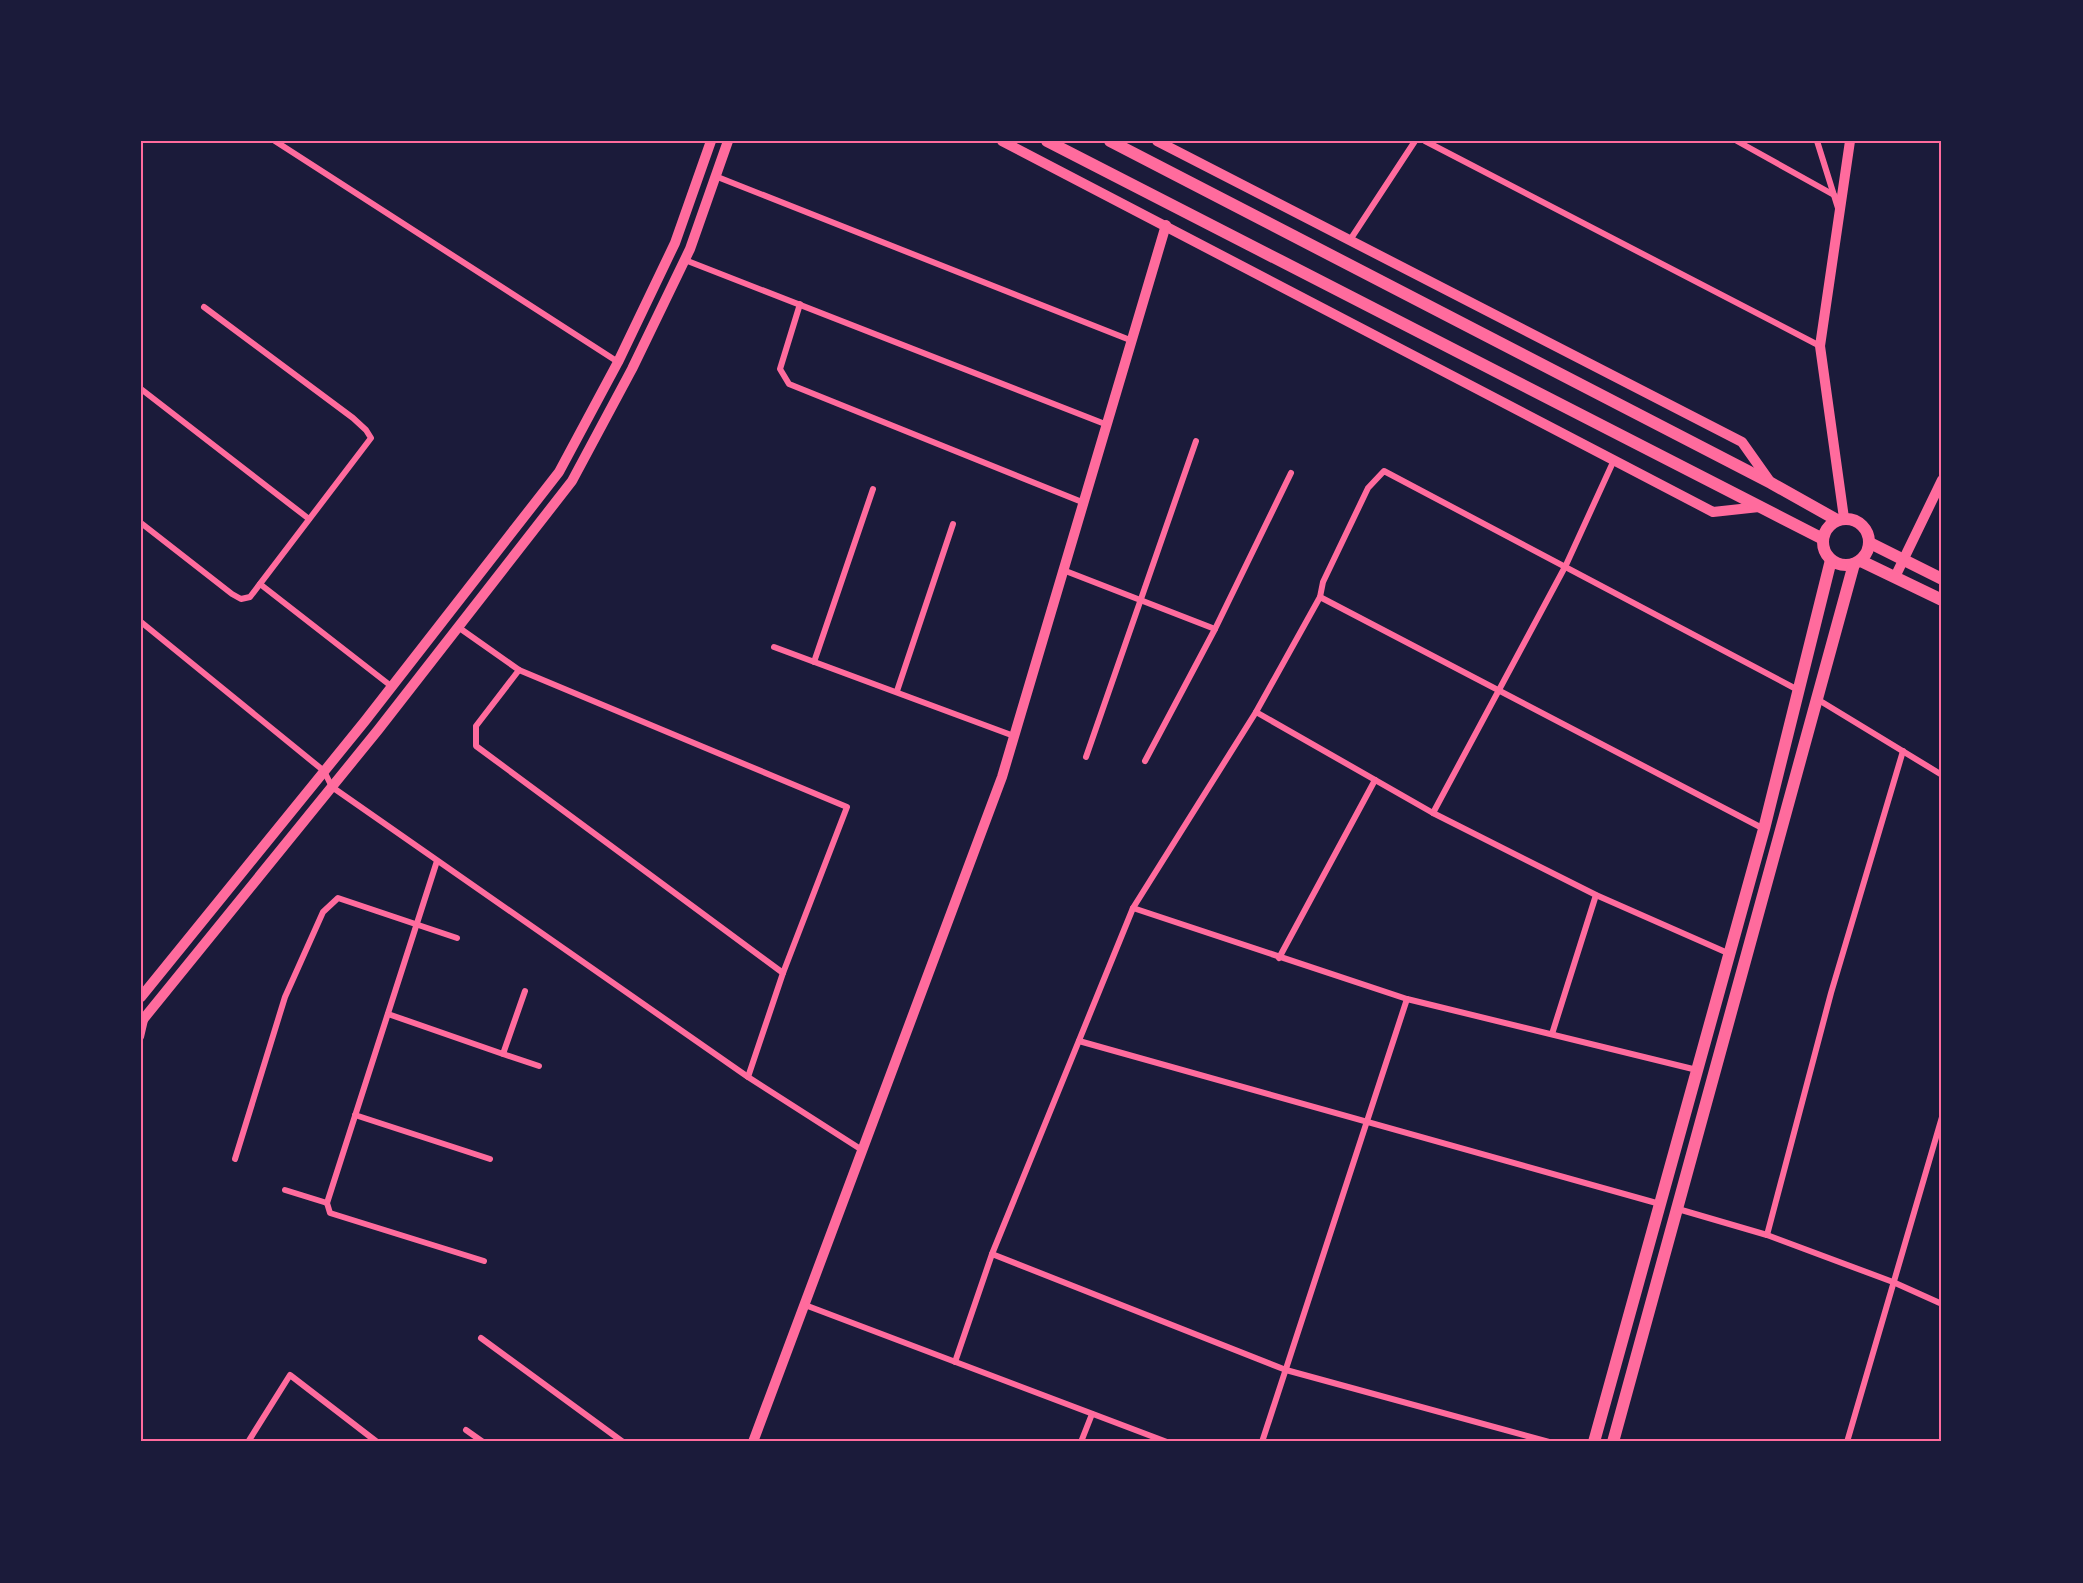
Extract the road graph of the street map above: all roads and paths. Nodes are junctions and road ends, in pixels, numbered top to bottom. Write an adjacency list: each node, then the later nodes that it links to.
1 (274, 141): 23 (street)
2 (711, 141): 23 (street)
3 (728, 141): 13 (street)
4 (1002, 141): 16 (street)
5 (1047, 141): 33 (main road)
6 (1110, 141): 30 (main road)
7 (1157, 141): 17 (street)
8 (1415, 141): 17 (street)
9 (1425, 141): 22 (street)
10 (1737, 141): 14 (street)
11 (1817, 141): 14 (street)
12 (1850, 141): 15 (street)
13 (715, 176): 18 (street); 21 (street)
14 (1834, 195): 15 (street)
15 (1840, 214): 22 (street)
16 (1166, 225): 21 (street); 27 (street)
17 (1350, 240): 30 (street)
18 (685, 260): 19 (street); 52 (street)
19 (800, 304): 25 (street); 32 (street)
20 (204, 307): 34 (street)
21 (1130, 340): 25 (street)
22 (1820, 346): 35 (street)
23 (618, 362): 57 (street)
24 (141, 388): 34 (street)
25 (1105, 424): 32 (street)
26 (1196, 441): 49 (street)
27 (1614, 460): 33 (street); 43 (street)
28 (1291, 473): 53 (street)
29 (1942, 480): 41 (street)
30 (1771, 483): 35 (main road)
31 (873, 489): 55 (street)
32 (1082, 502): 44 (street)
33 (1759, 507): 38 (main road)
34 (309, 519): 47 (street)
35 (1841, 519): 38 (main road); 39 (main road)
36 (141, 523): 47 (street)
37 (953, 524): 60 (street)
38 (1823, 539): 40 (main road)
39 (1870, 543): 41 (main road); 42 (main road)
40 (1832, 560): 42 (main road); 59 (main road)
41 (1904, 560): 45 (street); 46 (main road)
42 (1857, 562): 45 (main road); 61 (main road)
43 (1566, 565): 48 (street); 58 (street); 59 (street)
44 (1062, 570): 49 (street); 63 (street)
45 (1895, 577): 50 (main road)
46 (1942, 579)
47 (260, 584): 57 (street)
48 (1320, 597): 58 (street); 62 (street)
49 (1141, 600): 53 (street); 65 (street)
50 (1942, 600)
51 (141, 621): 67 (street)
52 (458, 627): 56 (street); 70 (street)
53 (1215, 628): 66 (street)
54 (774, 647): 55 (street)
55 (814, 662): 60 (street)
56 (519, 670): 80 (street); 80 (street)
57 (392, 687): 67 (street)
58 (1499, 690): 71 (street); 72 (street)
59 (1798, 690): 72 (main road)
60 (897, 691): 63 (street)
61 (1817, 699): 64 (street); 102 (main road)
62 (1256, 712): 69 (street); 75 (street)
63 (1014, 736): 96 (street)
64 (1904, 751): 68 (street); 103 (street)
65 (1086, 757)
66 (1145, 761)
67 (324, 771): 70 (street); 82 (street)
68 (1942, 775)
69 (1375, 780): 71 (street); 79 (street)
70 (332, 787): 73 (street); 85 (street)
71 (1433, 813): 74 (street)
72 (1764, 829): 78 (main road)
73 (437, 861): 76 (street); 92 (street)
74 (1596, 895): 78 (street); 86 (street)
75 (1133, 908): 79 (street); 88 (street)
76 (418, 925): 77 (street); 84 (street); 97 (street)
77 (457, 938)
78 (1730, 954): 91 (main road)
79 (1278, 958): 83 (street)
80 (783, 973): 92 (street)
81 (525, 991): 89 (street)
82 (141, 997)
83 (1407, 999): 86 (street); 95 (street)
84 (388, 1014): 89 (street); 93 (street)
85 (143, 1019): 87 (street)
86 (1552, 1034): 91 (street)
87 (141, 1037)
88 (1079, 1041): 95 (street); 104 (street)
89 (503, 1054): 90 (street)
90 (539, 1066)
91 (1697, 1071): 101 (main road)
92 (748, 1077): 96 (street)
93 (355, 1115): 98 (street); 100 (street)
94 (1942, 1117): 106 (street)
95 (1367, 1121): 101 (street); 111 (street)
96 (862, 1150): 108 (street)
97 (235, 1159)
98 (490, 1159)
99 (285, 1190): 100 (street)
100 (327, 1203): 105 (street)
101 (1660, 1204): 123 (main road)
102 (1678, 1209): 103 (street); 124 (main road)
103 (1767, 1235): 106 (street)
104 (992, 1254): 110 (street); 111 (street)
105 (484, 1261)
106 (1893, 1282): 107 (street); 125 (street)
107 (1942, 1304)
108 (805, 1305): 110 (street); 118 (street)
109 (481, 1338): 117 (street)
110 (954, 1362): 112 (street)
111 (1286, 1370): 121 (street); 122 (street)
112 (1092, 1414): 119 (street); 120 (street)
113 (466, 1430): 116 (street)
114 (248, 1442): 115 (street)
115 (377, 1442)
116 (483, 1442)
117 (623, 1442)
118 (753, 1442)
119 (1081, 1442)
120 (1167, 1442)
121 (1262, 1442)
122 (1549, 1442)
123 (1594, 1442)
124 (1613, 1442)
125 (1847, 1442)

